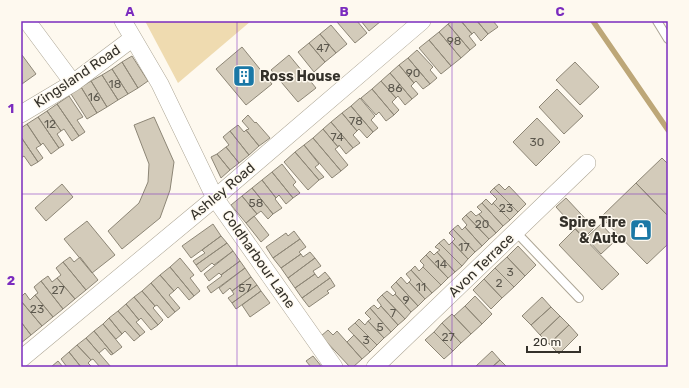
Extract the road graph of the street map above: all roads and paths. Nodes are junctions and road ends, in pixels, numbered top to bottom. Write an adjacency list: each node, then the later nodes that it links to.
1 (27, 21): 8 (street)
2 (123, 21): 6 (street, Coldharbour Lane)
3 (422, 21): 11 (street, Ashley Road)
4 (657, 21): 5 (lane)
5 (666, 30): 7 (lane)
6 (133, 38): 8 (street, Kingsland Road); 11 (street, Coldharbour Lane)
7 (668, 39)
8 (72, 83): 9 (street, Kingsland Road)
9 (21, 114)
10 (587, 163): 12 (street, Avon Terrace)
11 (215, 198): 14 (street, Ashley Road); 15 (street, Coldharbour Lane)
12 (516, 232): 13 (lane); 16 (street, Avon Terrace)
13 (579, 298)
14 (21, 359)
15 (334, 367)
16 (375, 367)

